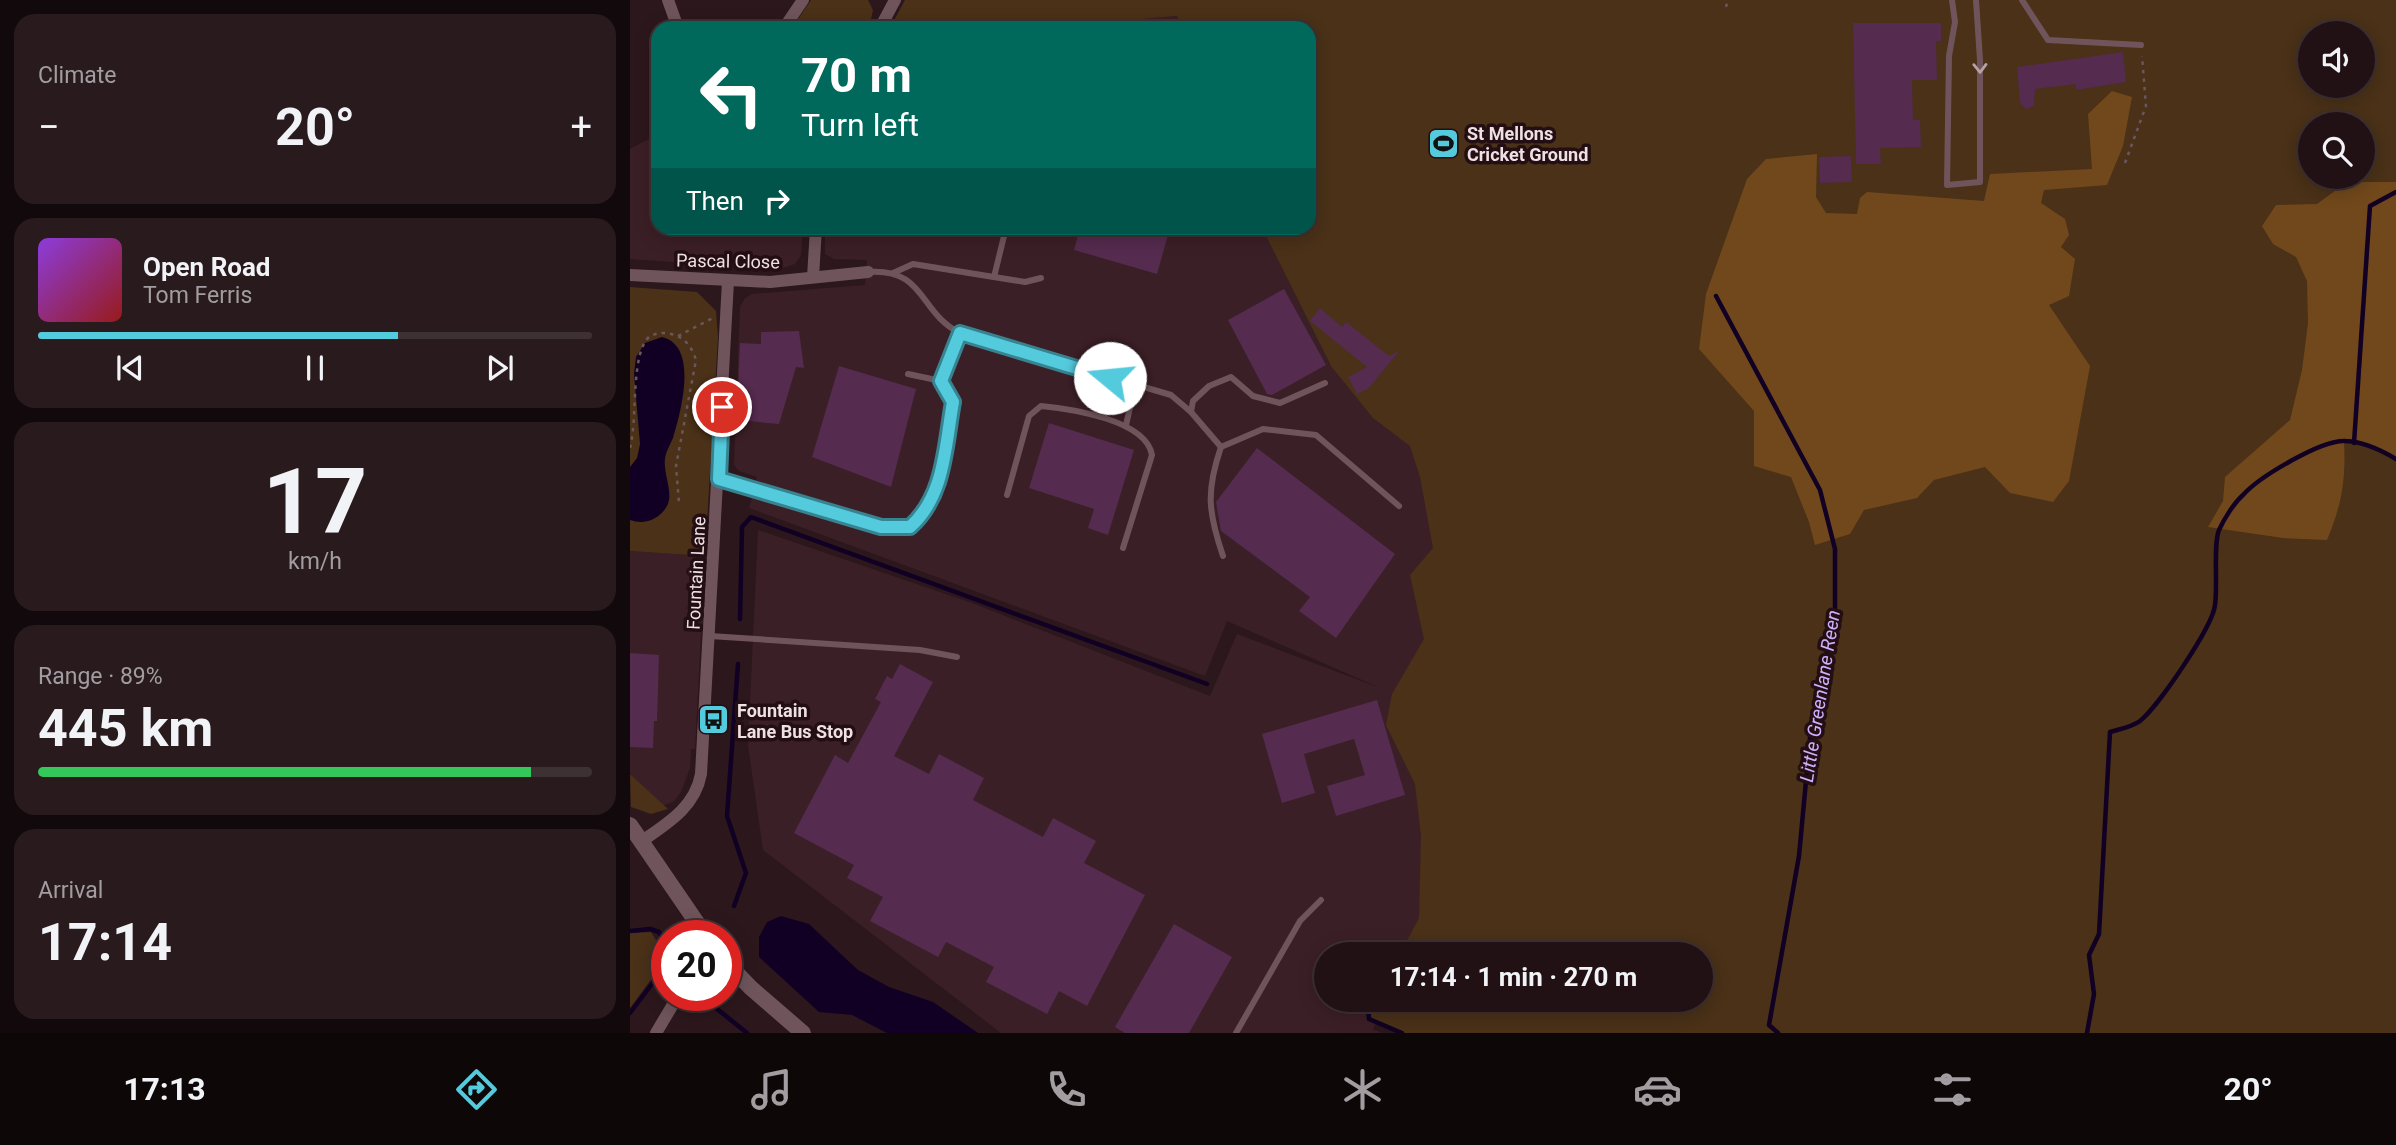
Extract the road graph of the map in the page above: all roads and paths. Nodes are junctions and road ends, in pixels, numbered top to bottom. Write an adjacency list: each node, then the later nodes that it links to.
1 (668, 0): 9 (street)
2 (803, 0): 10 (street)
3 (1728, 0): 8 (path)
4 (1952, 0): 5 (lane, one-way to 4)
5 (1976, 0)
6 (2022, 0): 12 (lane)
7 (893, 1): 11 (street)
8 (1726, 7)
9 (676, 21)
10 (789, 21)
11 (883, 21)
12 (2141, 45): 13 (path)
13 (2125, 163)
14 (816, 235): 20 (street)
15 (1004, 235): 19 (lane)
16 (868, 272): 17 (lane); 20 (street, Pascal Close)
17 (893, 273): 19 (lane); 24 (lane)
18 (630, 275): 22 (street, Pascal Close)
19 (993, 276): 21 (lane)
20 (813, 277): 22 (street, Pascal Close)
21 (1041, 278)
22 (729, 281): 23 (street, Fountain Lane)
23 (727, 311): 25 (path); 36 (street, Fountain Lane)
24 (960, 333): 29 (lane); 31 (lane)
25 (678, 336): 26 (path); 38 (path)
26 (635, 351)
27 (631, 370): 35 (path)
28 (908, 374): 29 (lane)
29 (941, 381): 36 (lane)
30 (1325, 383): 32 (lane)
31 (1135, 386): 32 (lane); 33 (lane)
32 (1191, 412): 34 (lane)
33 (1126, 425): 37 (lane); 40 (lane)
34 (1221, 447): 39 (lane); 41 (lane)
35 (630, 448)
36 (719, 479): 42 (street, Fountain Lane)
37 (1007, 495)
38 (679, 503)
39 (1399, 506)
40 (1123, 548)
41 (1223, 556)
42 (710, 636): 43 (lane); 45 (street, Fountain Lane)
43 (957, 657)
44 (630, 825): 45 (street)
45 (642, 841): 47 (street)
46 (1321, 900): 52 (lane)
47 (695, 920)
48 (742, 979): 51 (street)
49 (669, 1011): 50 (street)
50 (656, 1033)
51 (803, 1033)
52 (1236, 1033)

